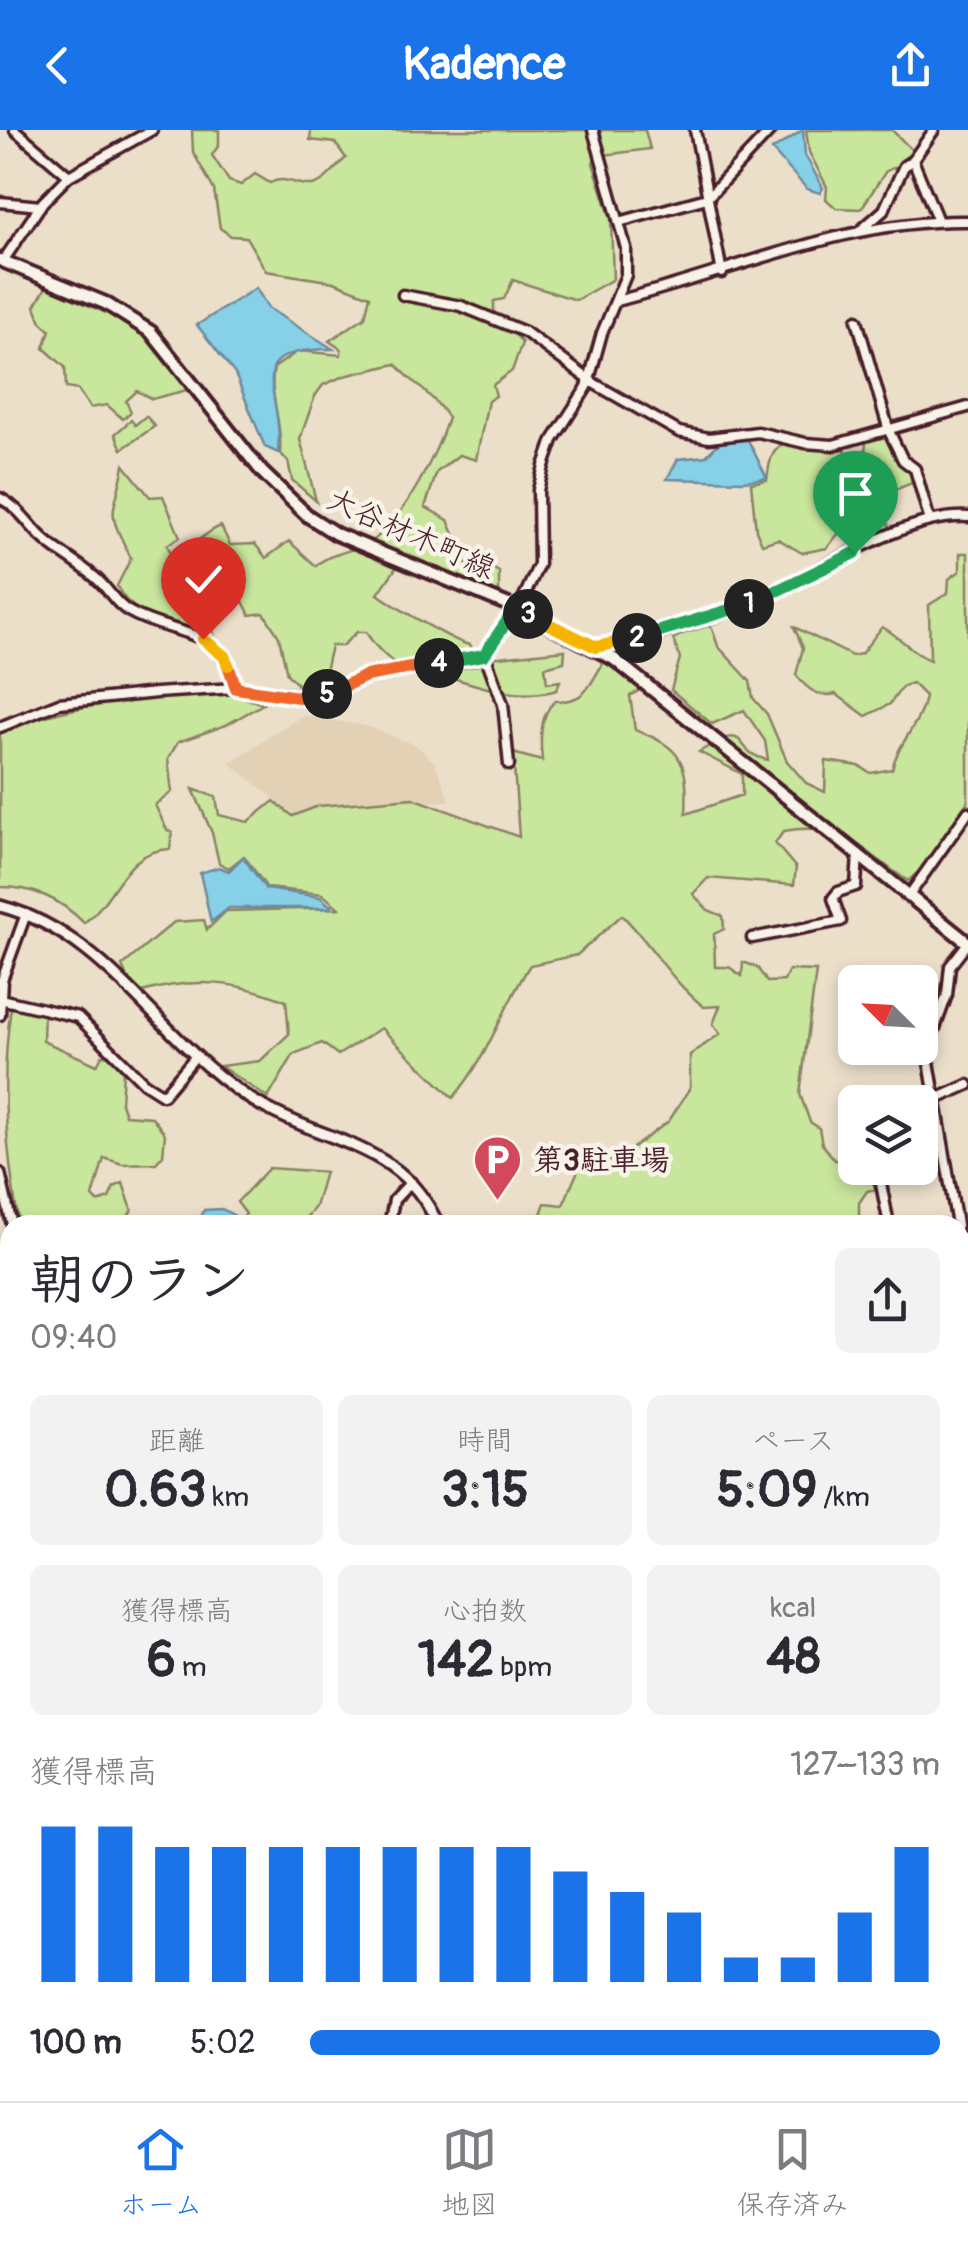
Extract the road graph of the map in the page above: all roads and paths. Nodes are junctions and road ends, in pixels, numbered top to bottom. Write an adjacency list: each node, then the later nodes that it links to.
1 (15, 130): 8 (street)
2 (152, 130): 8 (street)
3 (593, 130): 14 (street)
4 (695, 130): 9 (street)
5 (770, 130): 9 (street)
6 (934, 130): 7 (street)
7 (913, 160): 12 (street); 15 (street)
8 (69, 176): 11 (street)
9 (707, 198): 14 (street); 17 (street)
10 (0, 202): 11 (street)
11 (40, 206): 16 (street)
12 (938, 221): 13 (street); 15 (street)
13 (968, 221)
14 (619, 222): 19 (street)
15 (860, 230): 17 (street)
16 (2, 259): 27 (main road, 大谷材木町線)
17 (722, 273): 19 (street)
18 (403, 295): 21 (street)
19 (616, 301): 21 (street)
20 (857, 320): 23 (street)
21 (590, 380): 23 (street); 27 (street)
22 (968, 408): 23 (street)
23 (889, 431): 26 (street)
24 (0, 498): 30 (street)
25 (968, 517): 26 (street)
26 (930, 518): 28 (street)
27 (516, 608): 28 (main road, 大谷材木町線); 29 (street)
28 (596, 647): 34 (main road, 大谷材木町線)
29 (484, 655): 30 (street); 32 (street)
30 (236, 688): 31 (street)
31 (0, 727)
32 (509, 766)
33 (968, 812): 35 (street)
34 (858, 854): 35 (main road, 大谷材木町線); 38 (street)
35 (908, 897): 39 (main road, 大谷材木町線)
36 (0, 906): 37 (street)
37 (26, 914): 40 (street); 42 (street)
38 (752, 938)
39 (968, 943): 43 (street)
40 (0, 999): 41 (street); 42 (street)
41 (0, 1015)
42 (195, 1057): 48 (street)
43 (931, 1085)
44 (968, 1085): 45 (street)
45 (938, 1098)
46 (938, 1124): 54 (street)
47 (0, 1173): 50 (street)
48 (412, 1181): 51 (street); 52 (street)
49 (881, 1185): 53 (street)
50 (10, 1215)
51 (391, 1215)
52 (432, 1215)
53 (887, 1215)
54 (955, 1215)

